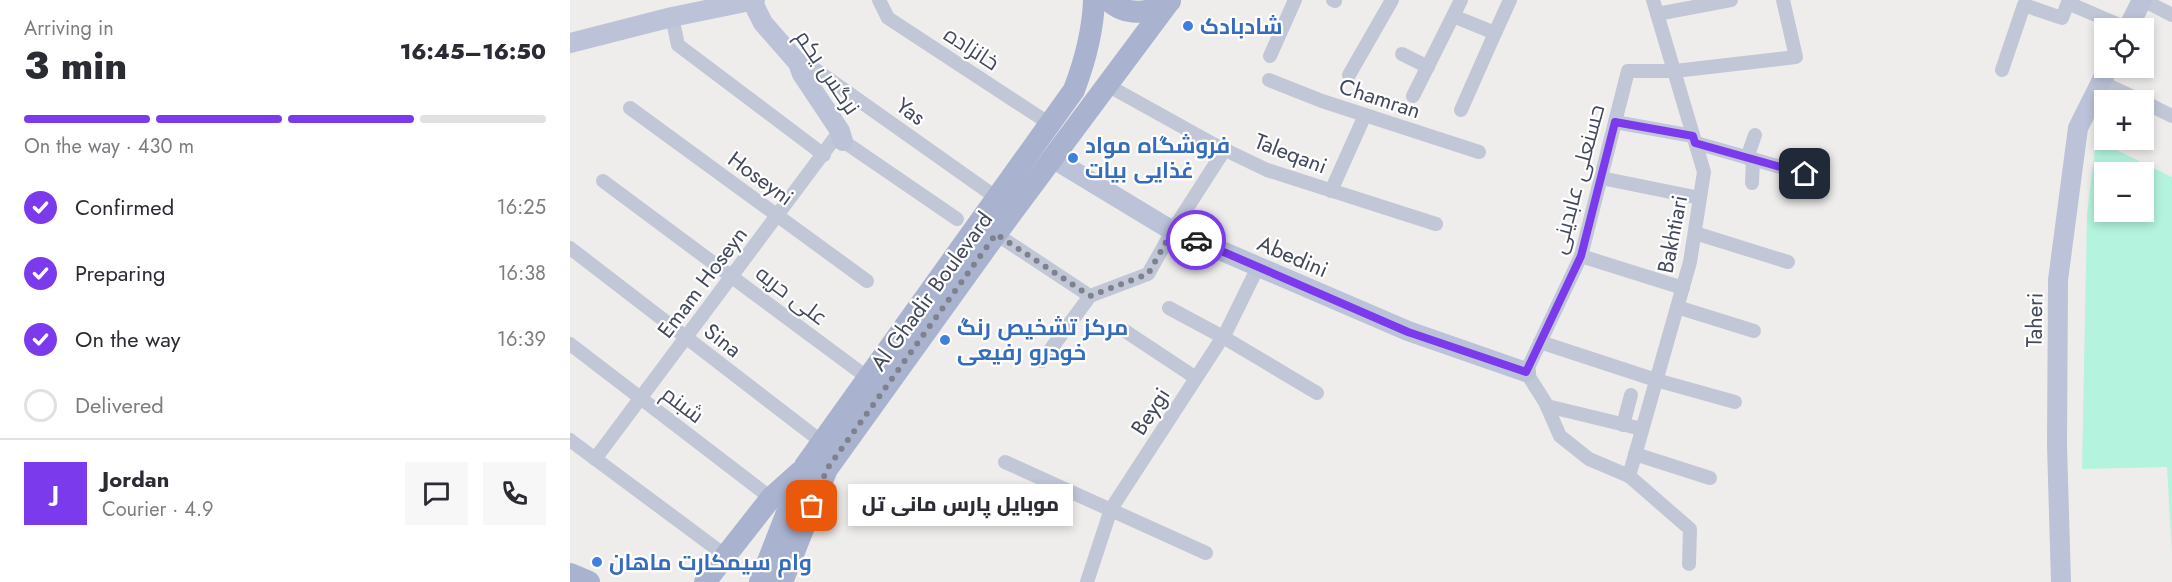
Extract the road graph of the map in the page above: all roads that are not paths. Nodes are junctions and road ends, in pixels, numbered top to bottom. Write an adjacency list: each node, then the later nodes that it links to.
1 (754, 0): 17 (street); 25 (street, نرگس یکم)
2 (879, 0): 42 (street, خانزاده)
3 (1094, 0): 42 (main road, Al Ghadir Boulevard)
4 (1108, 0): 13 (main road)
5 (1294, 0): 24 (street)
6 (1392, 0): 29 (street)
7 (1461, 0): 18 (street)
8 (1510, 0): 21 (street)
9 (1653, 0): 15 (street, Bakhtiari)
10 (1731, 0): 15 (street)
11 (1783, 0): 28 (street)
12 (2143, 0): 16 (street); 20 (street)
13 (1170, 1): 33 (main road, Al Ghadir Boulevard)
14 (2069, 1): 19 (street); 27 (street)
15 (1657, 14): 28 (street, Bakhtiari)
16 (2172, 15)
17 (672, 16): 22 (street); 48 (street)
18 (1453, 16): 21 (street); 26 (street)
19 (2106, 18)
20 (2133, 18)
21 (1495, 33): 38 (street)
22 (570, 43)
23 (1402, 54): 26 (street)
24 (1270, 56)
25 (798, 63): 44 (street, نرگس یکم); 56 (street, Yas)
26 (1428, 67): 35 (street)
27 (2002, 70)
28 (1675, 71): 41 (street, حسنعلی عابدینی); 45 (street, Bakhtiari)
29 (1349, 75)
30 (2103, 78): 111 (street, Taheri)
31 (2108, 78): 34 (street)
32 (1269, 80): 39 (street, Chamran)
33 (1107, 85): 46 (street, Taleqani); 49 (main road, Al Ghadir Boulevard)
34 (2126, 90)
35 (1413, 96)
36 (2154, 107): 40 (street)
37 (630, 108): 58 (street, Hoseyni)
38 (1461, 111)
39 (1365, 115): 47 (street, Chamran); 55 (street)
40 (2172, 116)
41 (1615, 122): 45 (street); 52 (street, حسنعلی عابدینی)
42 (1050, 124): 56 (main road, Al Ghadir Boulevard)
43 (1755, 135): 50 (street)
44 (842, 136): 48 (street, Emam Hoseyn); 59 (street)
45 (1694, 140): 50 (street); 57 (street, Bakhtiari)
46 (1225, 149): 55 (street, Taleqani); 61 (street)
47 (1479, 152)
48 (824, 155): 58 (street, Emam Hoseyn)
49 (1052, 158): 61 (street, Abedini); 63 (main road, Al Ghadir Boulevard)
50 (1750, 159): 51 (street); 54 (street)
51 (1805, 174)
52 (1601, 178): 57 (street); 65 (street, حسنعلی عابدینی)
53 (603, 181): 68 (street, علی حریه)
54 (1752, 183)
55 (1331, 191): 60 (street, Taleqani)
56 (997, 198): 82 (main road, Al Ghadir Boulevard)
57 (1700, 198): 62 (street, Bakhtiari)
58 (778, 216): 68 (street, Emam Hoseyn); 69 (street, Hoseyni)
59 (957, 219)
60 (1436, 224)
61 (1173, 230): 67 (street, Abedini); 71 (street)
62 (1695, 233): 66 (street); 70 (street, Bakhtiari)
63 (996, 234): 71 (street); 109 (main road, Al Ghadir Boulevard)
64 (570, 248): 77 (street, Sina)
65 (1581, 256): 70 (street); 78 (street, حسنعلی عابدینی)
66 (1788, 262)
67 (1258, 267): 76 (street, Beygi); 81 (street, Abedini)
68 (732, 277): 77 (street, Emam Hoseyn); 82 (street, علی حریه)
69 (867, 281)
70 (1683, 288): 72 (street, Bakhtiari)
71 (1090, 296): 80 (street)
72 (1677, 307): 75 (street); 84 (street, Bakhtiari)
73 (1168, 308): 76 (street)
74 (1122, 329): 83 (street)
75 (1754, 331)
76 (1223, 337): 83 (street, Beygi); 85 (street)
77 (686, 338): 87 (street, Emam Hoseyn); 93 (street, Sina)
78 (1540, 342): 81 (street, حسنعلی عابدینی); 84 (street)
79 (570, 344): 87 (street, شبنم)
80 (1042, 361)
81 (1526, 372): 89 (street)
82 (868, 378): 93 (main road, Al Ghadir Boulevard)
83 (1196, 378): 101 (street, Beygi)
84 (1656, 380): 88 (street); 91 (street, Bakhtiari)
85 (1317, 393)
86 (1631, 395): 90 (street)
87 (641, 398): 95 (street, Emam Hoseyn); 100 (street, شبنم)
88 (1735, 402)
89 (1546, 406): 90 (street); 98 (street)
90 (1623, 425): 91 (street)
91 (1642, 429): 94 (street, Bakhtiari)
92 (570, 440): 95 (street)
93 (822, 442): 97 (main road, Al Ghadir Boulevard)
94 (1635, 454): 98 (street, Bakhtiari); 99 (street)
95 (596, 459): 103 (street)
96 (1005, 462): 101 (street)
97 (805, 466): 100 (main road); 108 (main road, Al Ghadir Boulevard)
98 (1629, 476): 104 (street)
99 (1710, 478)
100 (771, 498): 103 (main road)
101 (1111, 509): 102 (street); 110 (street, Beygi)
102 (1206, 553)
103 (726, 556): 107 (main road)
104 (1689, 564)
105 (570, 574): 106 (main road)
106 (589, 582)
107 (705, 582)
108 (760, 582)
109 (783, 582)
110 (1087, 582)
111 (2061, 582)

